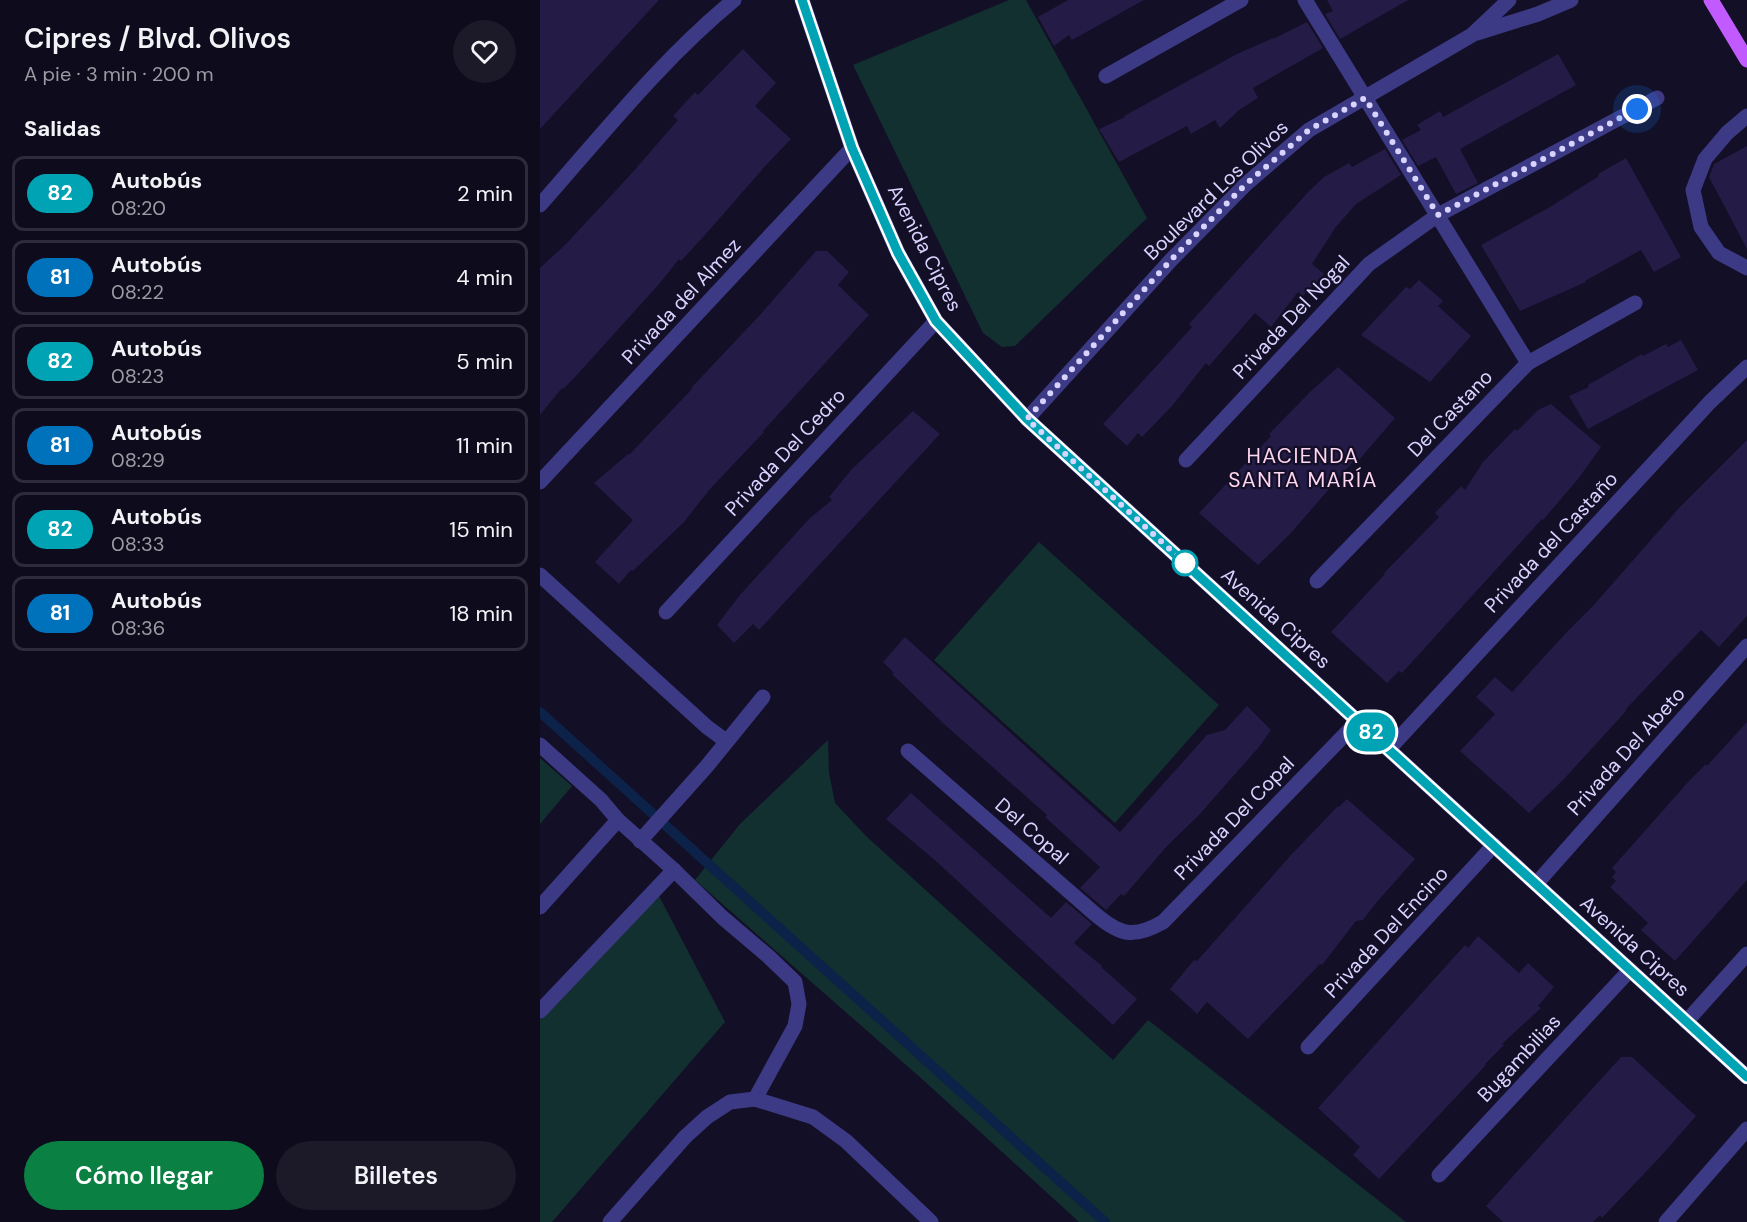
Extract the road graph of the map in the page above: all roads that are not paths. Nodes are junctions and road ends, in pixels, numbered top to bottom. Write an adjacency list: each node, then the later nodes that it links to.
1 (734, 0): 15 (street)
2 (802, 0): 14 (street, Avenida Cipres)
3 (1241, 0): 10 (street)
4 (1305, 0): 11 (street)
5 (1509, 0): 8 (street, Boulevard Los Olivos)
6 (1571, 0): 8 (street, Boulevard Los Olivos)
7 (1711, 0): 9 (main road)
8 (1472, 35): 11 (street, Boulevard Los Olivos)
9 (1747, 60)
10 (1106, 76)
11 (1365, 98): 16 (street); 22 (street, Boulevard Los Olivos)
12 (1656, 98): 16 (street, Privada Del Nogal)
13 (1747, 116): 17 (street)
14 (852, 148): 19 (street, Avenida Cipres); 24 (street, Privada del Almez)
15 (540, 206)
16 (1438, 215): 20 (street); 23 (street, Privada Del Nogal)
17 (1747, 268)
18 (1635, 303): 20 (street, Del Castano)
19 (936, 321): 22 (street, Avenida Cipres); 27 (street, Privada Del Cedro)
20 (1528, 363): 26 (street, Del Castano)
21 (1747, 367): 33 (street, Privada del Castaño)
22 (1027, 419): 30 (street, Avenida Cipres)
23 (1186, 460)
24 (540, 482)
25 (540, 575): 31 (street)
26 (1317, 581)
27 (666, 612)
28 (1747, 646): 39 (street, Privada Del Abeto)
29 (763, 697): 31 (street)
30 (1358, 721): 33 (street, Avenida Cipres); 41 (street, Privada Del Copal)
31 (726, 741): 36 (street)
32 (540, 745): 35 (street)
33 (1389, 749): 37 (street, Avenida Cipres)
34 (908, 751): 41 (street, Del Copal)
35 (618, 820): 36 (street); 40 (street)
36 (640, 841): 38 (street)
37 (1494, 845): 39 (street, Avenida Cipres); 46 (street, Privada Del Encino)
38 (674, 870): 44 (street); 48 (street)
39 (1536, 884): 43 (street, Avenida Cipres)
40 (542, 898)
41 (1133, 933)
42 (1747, 954): 45 (street)
43 (1630, 970): 45 (street, Avenida Cipres); 50 (street, Bugambilias)
44 (540, 1011)
45 (1686, 1022): 47 (street, Avenida Cipres)
46 (1308, 1047)
47 (1747, 1077)
48 (755, 1099): 51 (street); 52 (street)
49 (1747, 1129): 54 (street)
50 (1439, 1175)
51 (913, 1216): 53 (street)
52 (610, 1222)
53 (931, 1222)
54 (1666, 1222)

